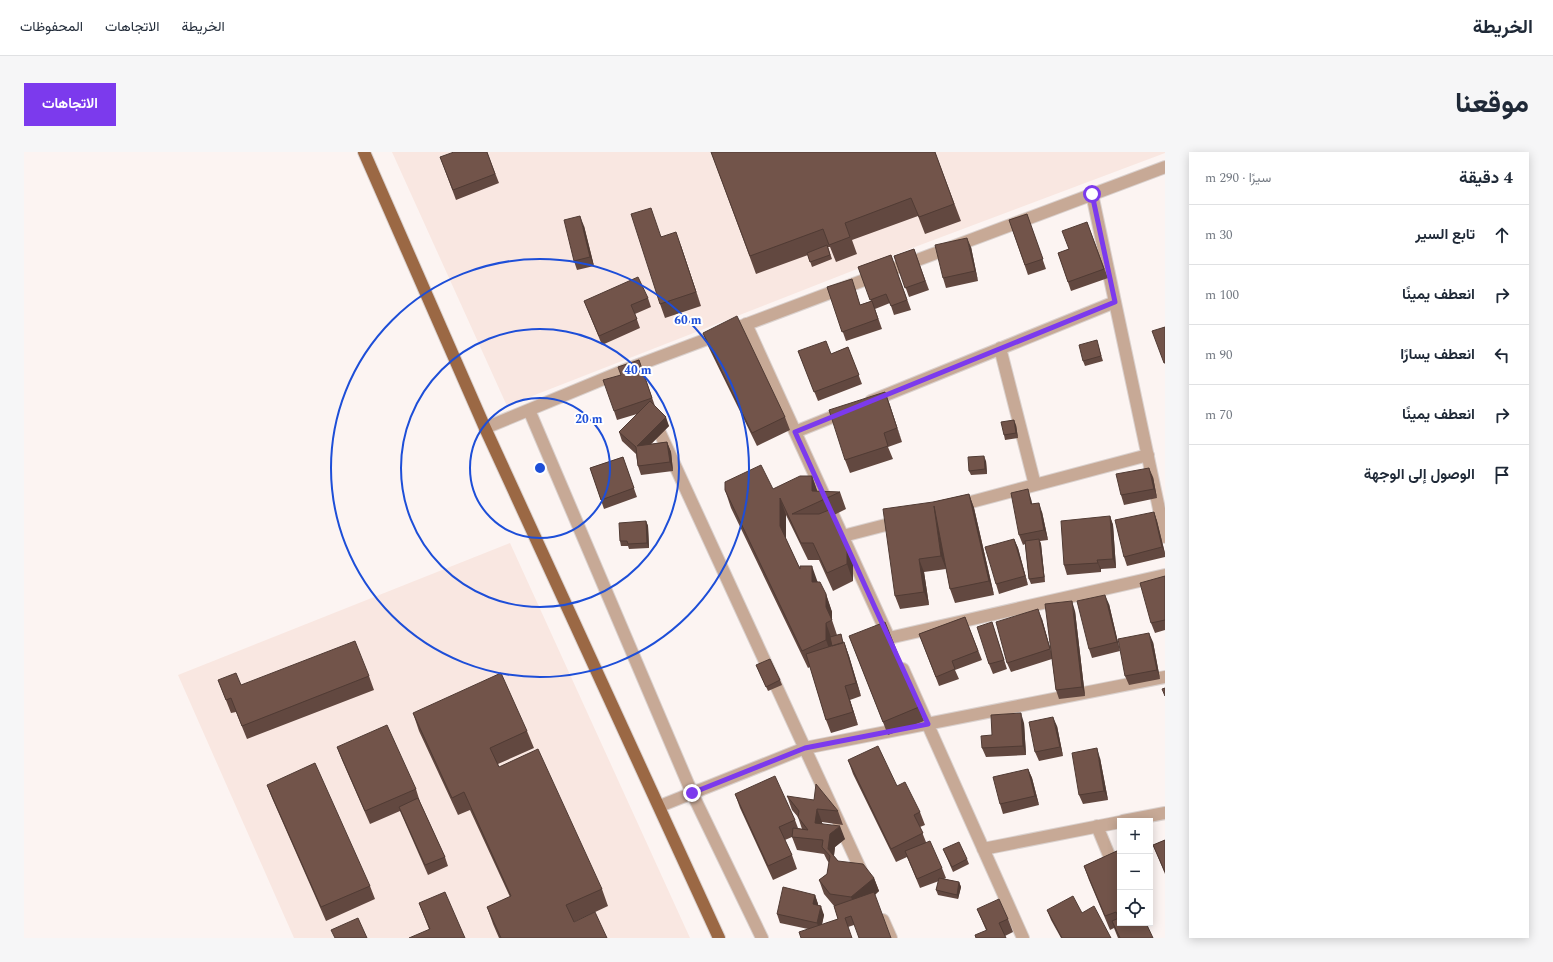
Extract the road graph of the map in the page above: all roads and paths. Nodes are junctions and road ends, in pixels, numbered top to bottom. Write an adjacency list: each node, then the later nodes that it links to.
1 (364, 152): 11 (main road)
2 (1165, 167): 3 (street)
3 (1092, 194): 4 (street); 5 (street)
4 (1115, 302): 6 (street); 13 (street)
5 (746, 324): 7 (street); 12 (street)
6 (1000, 348): 12 (street); 14 (street)
7 (630, 368): 8 (street); 9 (street)
8 (636, 382)
9 (530, 410): 11 (street); 24 (street)
10 (650, 411): 23 (street)
11 (485, 428): 25 (main road)
12 (795, 432): 17 (street)
13 (1148, 455): 14 (street); 18 (street)
14 (1035, 485): 15 (street)
15 (943, 510)
16 (912, 518): 17 (street)
17 (842, 536): 20 (street)
18 (1165, 537)
19 (1165, 575): 20 (street)
20 (889, 638): 22 (street)
21 (1165, 677): 22 (street)
22 (928, 724): 23 (street); 30 (street)
23 (805, 748): 24 (street); 32 (street)
24 (692, 793): 25 (street); 35 (street)
25 (660, 806): 34 (main road)
26 (1165, 813): 27 (street)
27 (1139, 818)
28 (1117, 823): 29 (street)
29 (1097, 826): 30 (street); 31 (street)
30 (984, 849): 37 (street)
31 (1117, 875)
32 (869, 889)
33 (878, 910): 36 (street)
34 (719, 938)
35 (762, 938)
36 (891, 938)
37 (1023, 938)

